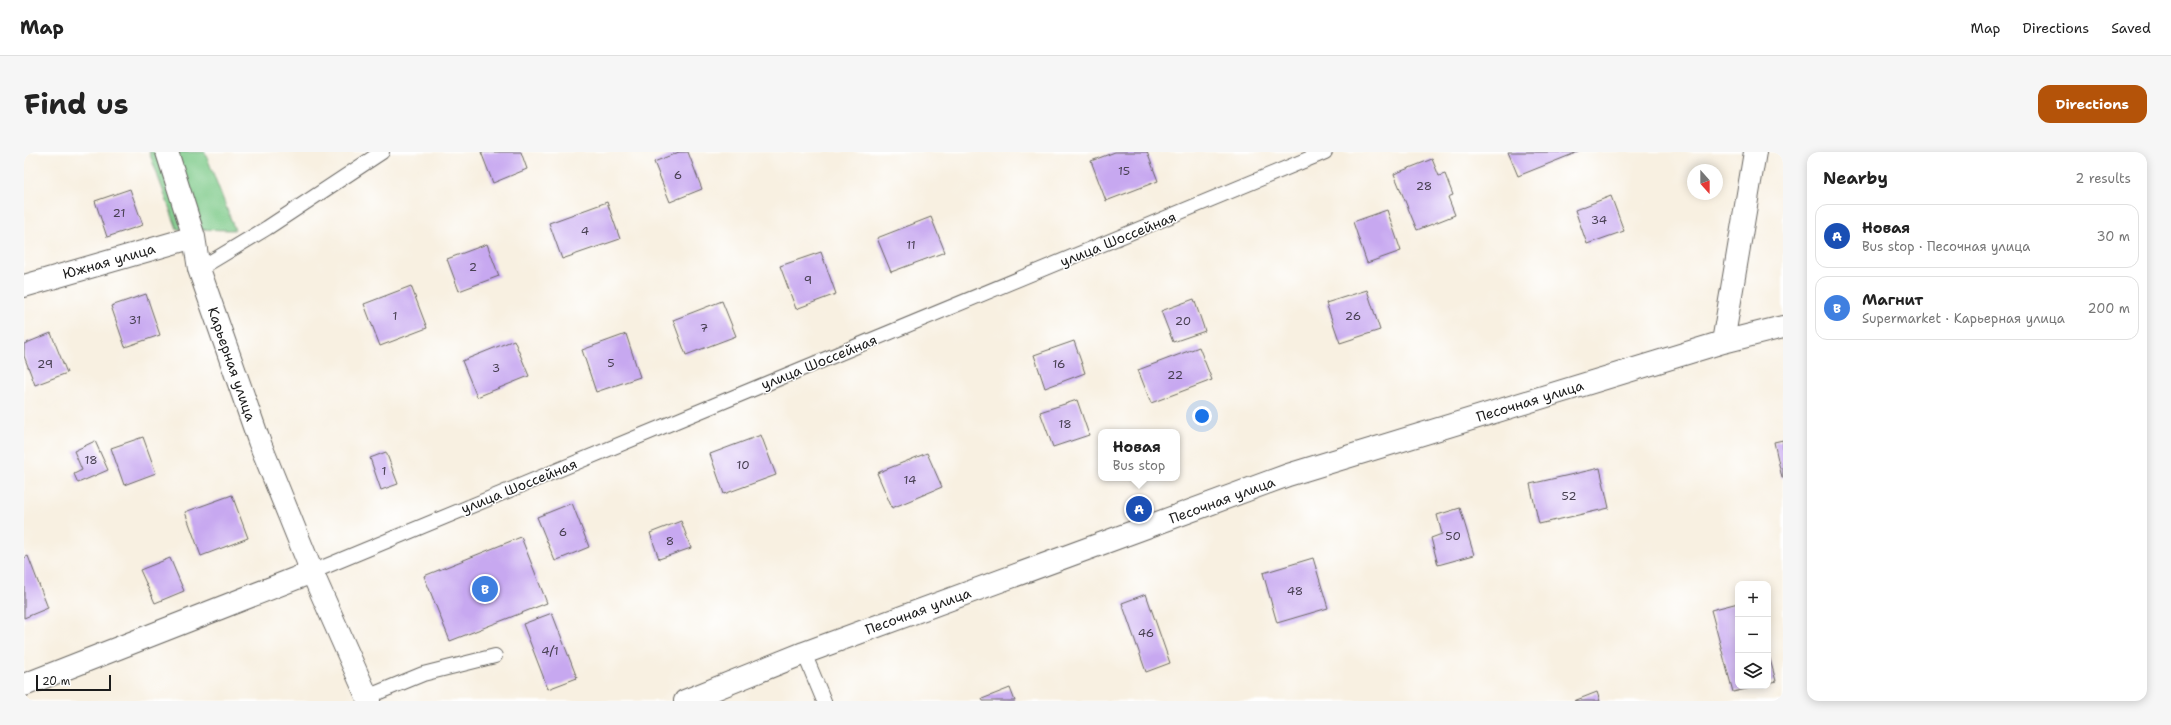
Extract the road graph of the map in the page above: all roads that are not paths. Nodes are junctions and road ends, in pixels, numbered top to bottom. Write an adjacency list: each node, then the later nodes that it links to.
1 (167, 152): 5 (street, Карьерная улица)
2 (382, 152): 6 (lane)
3 (1326, 152): 10 (lane, улица Шоссейная)
4 (1755, 152): 9 (street)
5 (194, 237): 6 (street, Карьерная улица); 7 (street, Южная улица)
6 (199, 269): 10 (street, Карьерная улица)
7 (24, 286)
8 (1783, 327): 9 (street, Песочная улица)
9 (1723, 342): 11 (street, Песочная улица)
10 (312, 572): 13 (street); 14 (street, Карьерная улица)
11 (804, 653): 15 (street, Песочная улица); 16 (lane)
12 (494, 656): 14 (lane)
13 (24, 685)
14 (368, 699)
15 (685, 701)
16 (824, 701)

